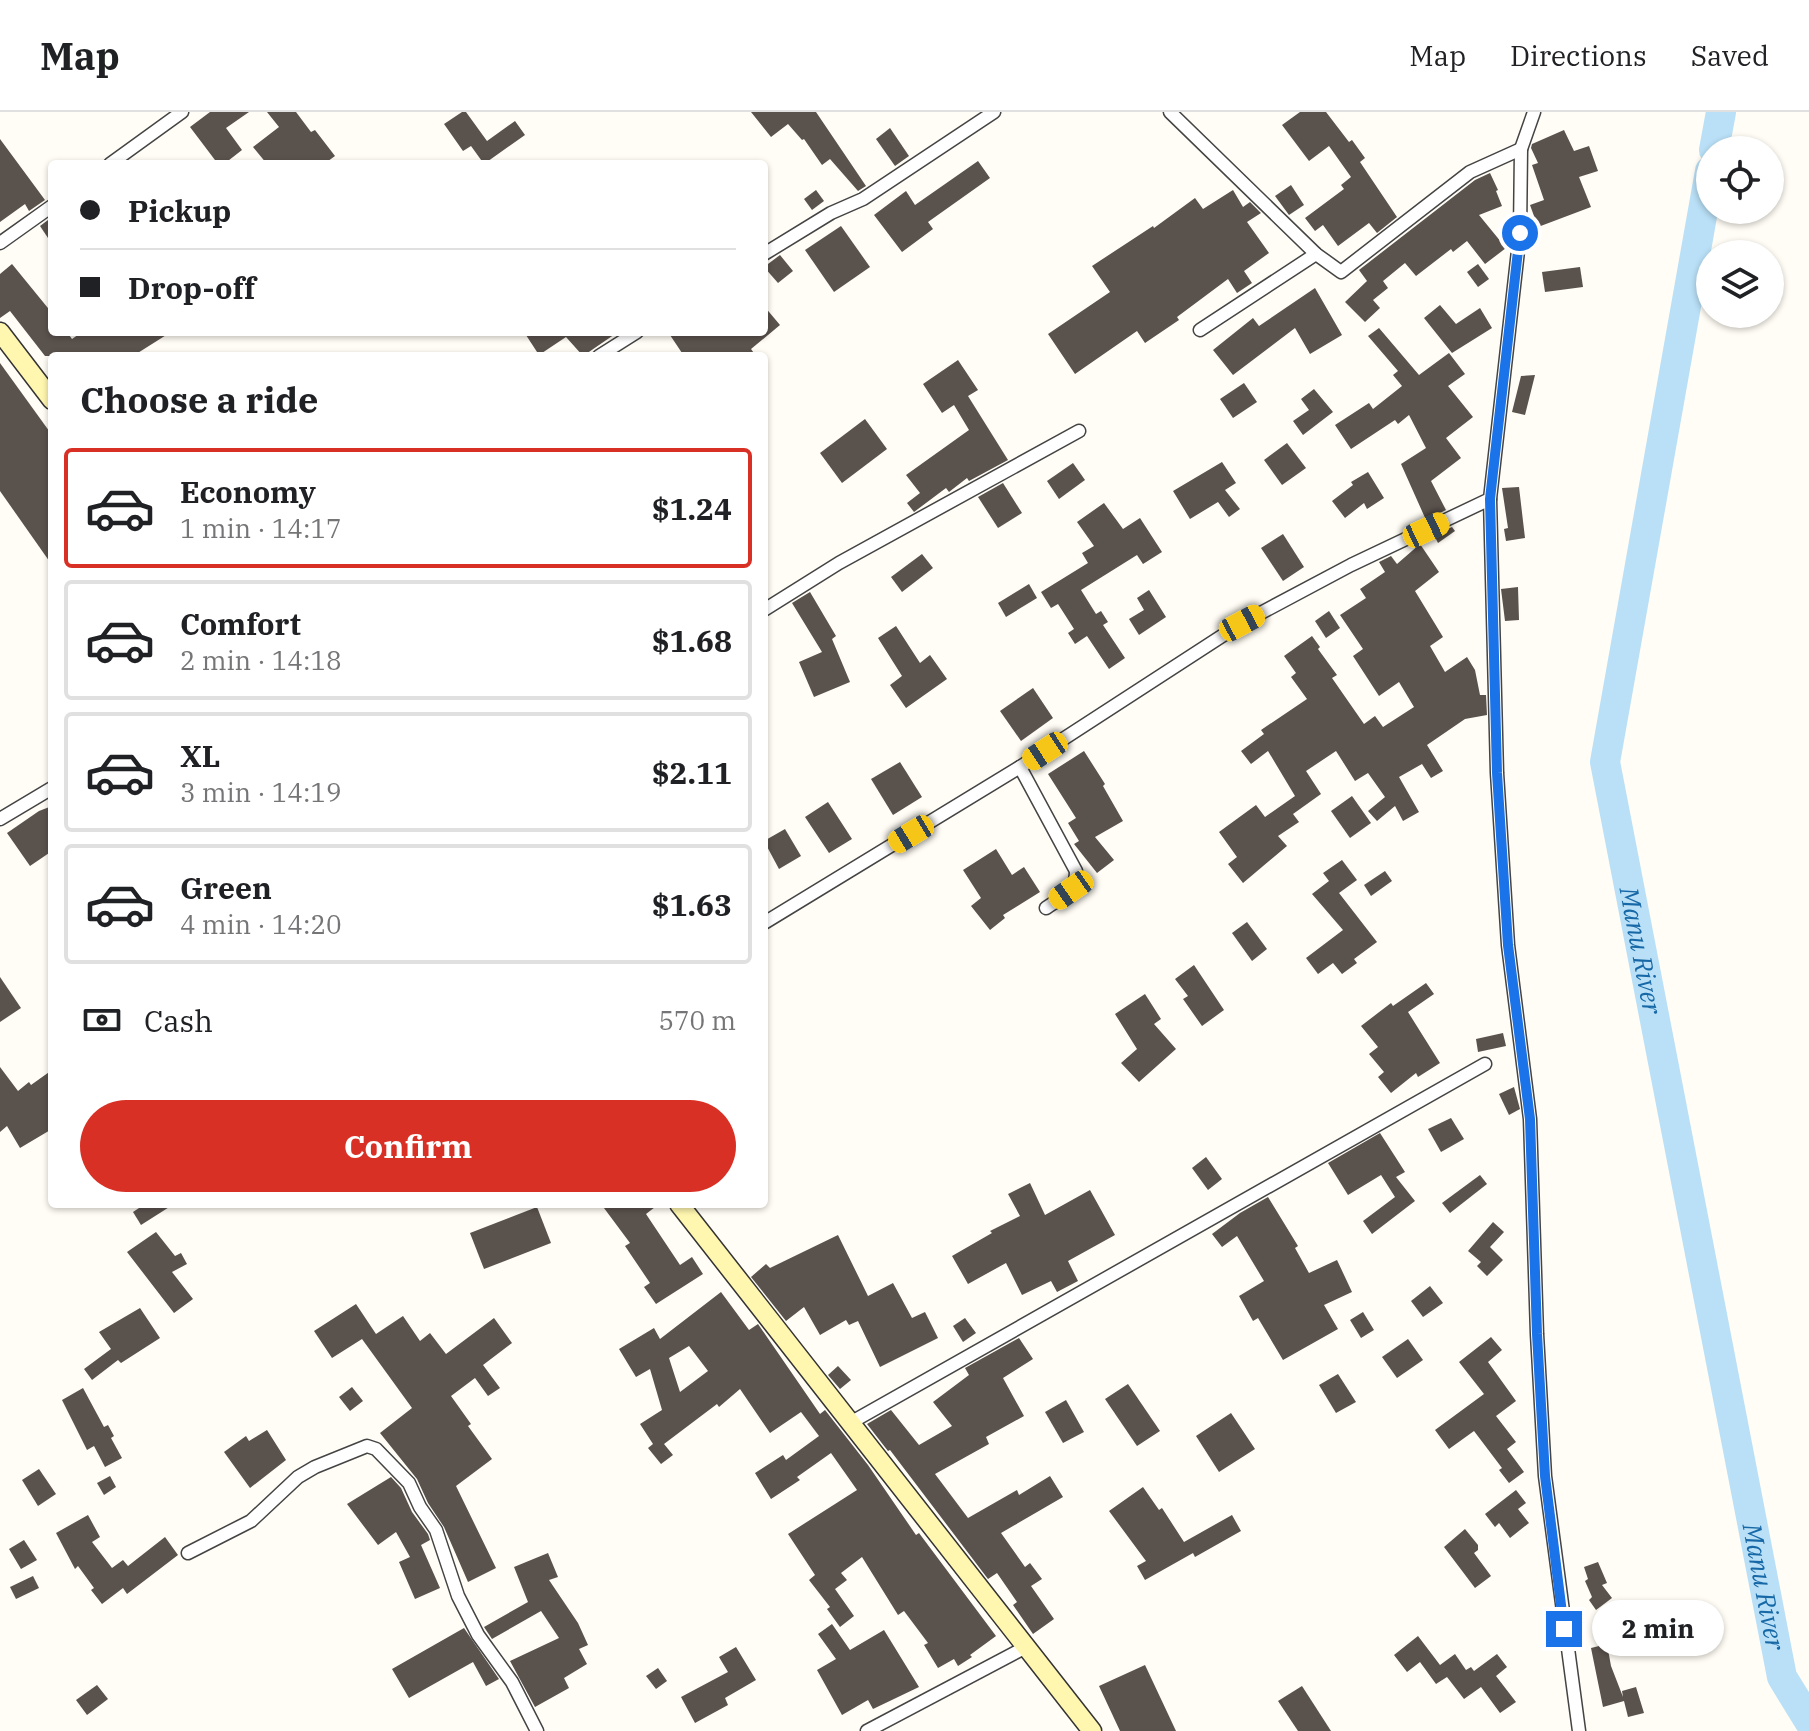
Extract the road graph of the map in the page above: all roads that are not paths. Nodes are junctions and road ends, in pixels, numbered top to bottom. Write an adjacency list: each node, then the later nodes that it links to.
1 (182, 112): 6 (street)
2 (994, 112): 9 (street)
3 (1170, 112): 10 (street)
4 (1534, 112): 5 (street)
5 (1521, 149): 10 (street); 17 (street)
6 (116, 160)
7 (48, 209): 8 (street)
8 (0, 243)
9 (768, 252)
10 (1316, 254): 11 (street)
11 (1200, 330)
12 (0, 332): 15 (main road)
13 (631, 336): 14 (street)
14 (605, 352)
15 (48, 395)
16 (1079, 431): 18 (street)
17 (1490, 499): 19 (street); 32 (street)
18 (768, 607)
19 (1020, 767): 22 (street); 23 (street)
20 (48, 790): 21 (street)
21 (0, 819)
22 (1046, 908)
23 (768, 921)
24 (1485, 1064): 26 (street)
25 (682, 1208): 26 (main road)
26 (850, 1423): 28 (main road)
27 (188, 1553): 29 (street)
28 (1026, 1647): 30 (street); 31 (main road)
29 (537, 1731)
30 (867, 1731)
31 (1092, 1731)
32 (1579, 1731)

